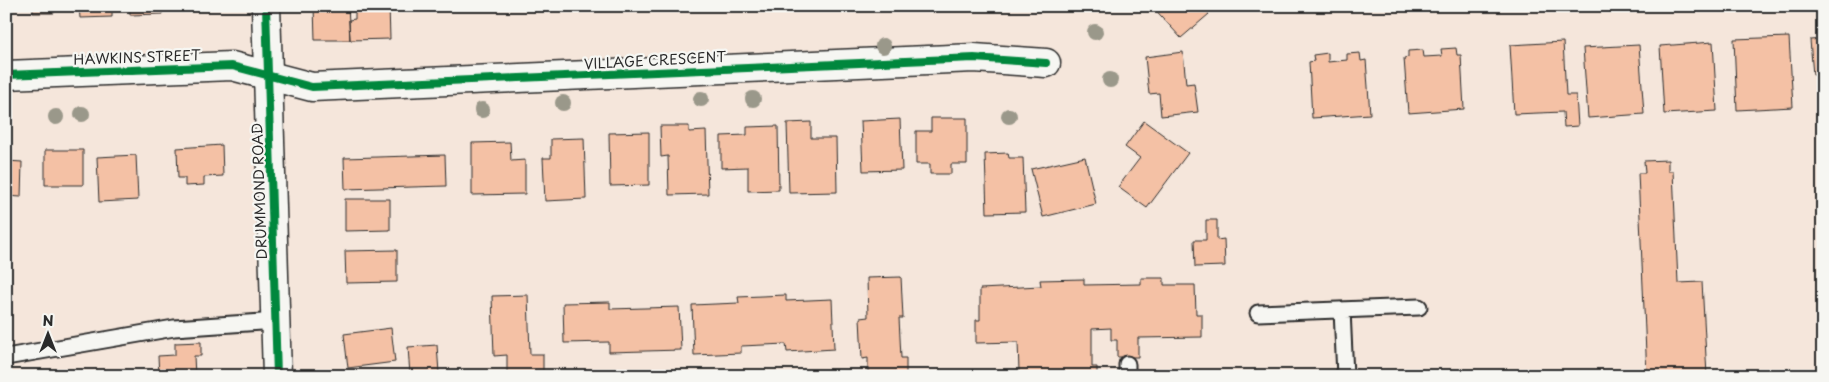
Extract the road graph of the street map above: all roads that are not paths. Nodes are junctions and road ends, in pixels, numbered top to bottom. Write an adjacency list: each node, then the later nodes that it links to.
1 (266, 6): 4 (street, DRUMMOND ROAD)
2 (1046, 63): 4 (street, VILLAGE CRESCENT)
3 (6, 75): 4 (street, HAWKINS STREET)
4 (268, 75): 8 (street, DRUMMOND ROAD)
5 (1419, 307): 6 (lane)
6 (1342, 310): 7 (lane); 11 (lane)
7 (1258, 312)
8 (276, 321): 9 (lane); 10 (street, DRUMMOND ROAD)
9 (6, 357)
10 (277, 376)
11 (1344, 376)

